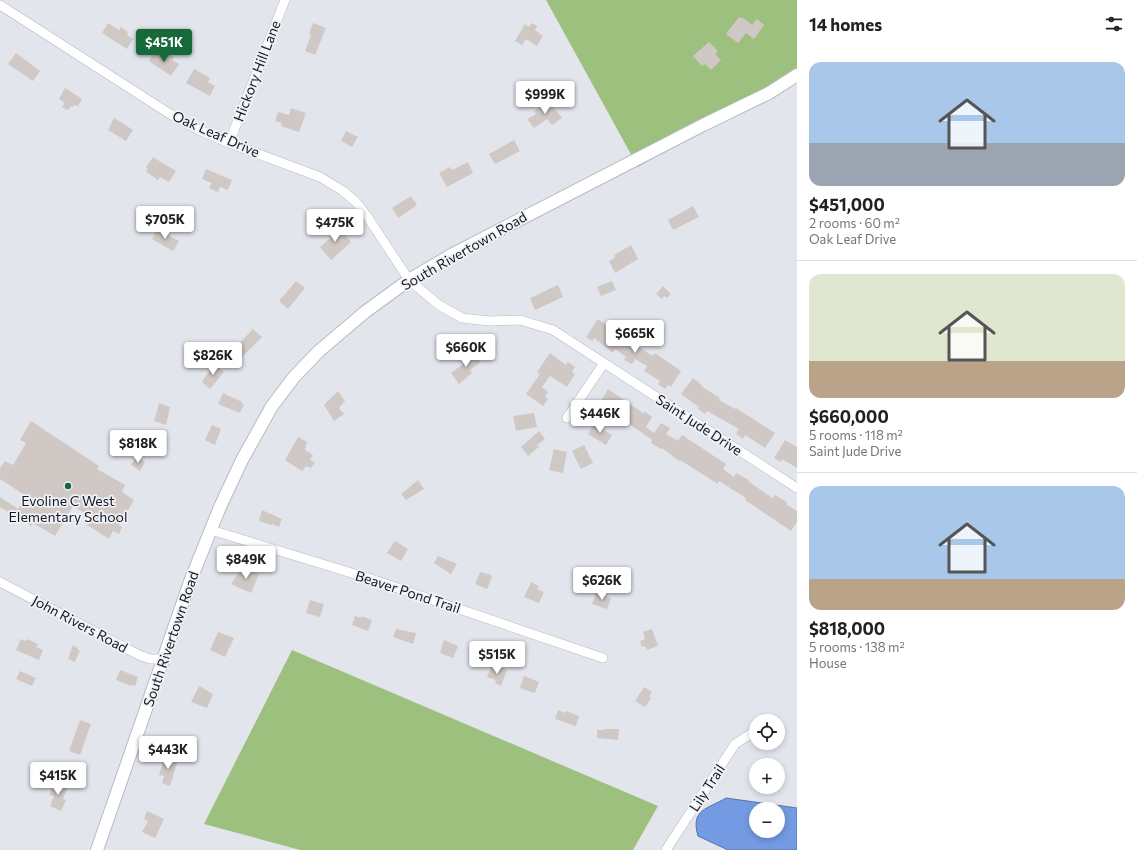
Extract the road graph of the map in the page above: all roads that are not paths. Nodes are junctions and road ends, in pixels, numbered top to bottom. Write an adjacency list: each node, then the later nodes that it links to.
1 (285, 0): 4 (street, Hickory Hill Lane)
2 (0, 5): 4 (street, Oak Leaf Drive)
3 (797, 75): 5 (main road, South Rivertown Road)
4 (230, 143): 5 (street, Oak Leaf Drive)
5 (409, 280): 6 (street, Saint Jude Drive); 9 (main road, South Rivertown Road)
6 (604, 363): 7 (street); 8 (street, Saint Jude Drive)
7 (567, 418)
8 (797, 488)
9 (211, 530): 11 (street, Beaver Pond Trail); 12 (main road, South Rivertown Road)
10 (0, 582): 12 (street, John Rivers Road)
11 (603, 658)
12 (163, 659): 14 (main road, South Rivertown Road)
13 (749, 735): 15 (street, Lily Trail)
14 (97, 850)
15 (666, 850)

